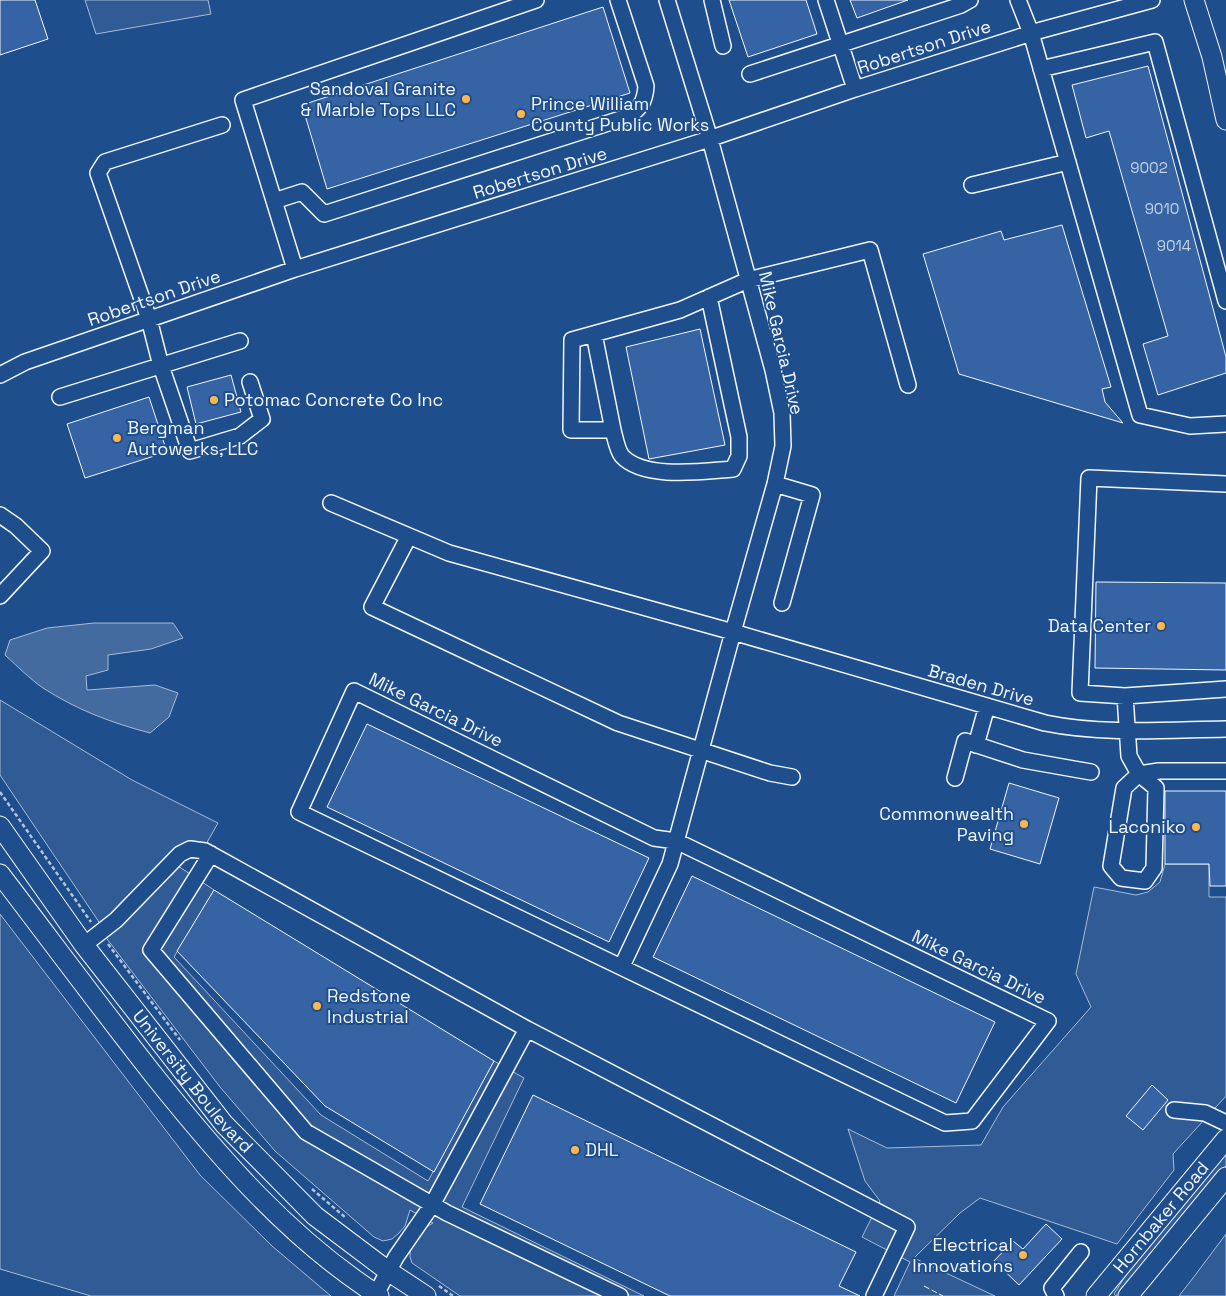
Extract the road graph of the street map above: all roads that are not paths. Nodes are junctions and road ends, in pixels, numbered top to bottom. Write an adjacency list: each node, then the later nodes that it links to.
1 (536, 0): 21 (street)
2 (618, 0): 21 (street)
3 (667, 0): 18 (street, Mike Garcia Drive)
4 (712, 0): 12 (street)
5 (826, 0): 11 (street)
6 (970, 0): 11 (street)
7 (1018, 0): 10 (street)
8 (1152, 0): 10 (street, Robertson Drive)
9 (1194, 0): 16 (main road)
10 (1031, 33): 13 (street); 15 (street, Robertson Drive)
11 (841, 44): 14 (street); 15 (street)
12 (723, 46)
13 (1042, 69): 19 (street); 25 (street)
14 (750, 74)
15 (855, 88): 18 (street, Robertson Drive)
16 (1226, 120)
17 (222, 125): 26 (street)
18 (710, 139): 22 (street, Robertson Drive); 23 (street, Mike Garcia Drive)
19 (1068, 162): 20 (street); 34 (street)
20 (972, 185)
21 (274, 201): 22 (street)
22 (295, 269): 26 (street, Robertson Drive)
23 (748, 280): 24 (street); 32 (street); 36 (street, Mike Garcia Drive)
24 (709, 297): 27 (street); 35 (street)
25 (1226, 301)
26 (149, 319): 29 (street); 30 (street, Robertson Drive)
27 (594, 334): 35 (street); 35 (street)
28 (240, 341): 29 (street)
29 (161, 366): 31 (street); 33 (street)
30 (0, 375)
31 (250, 382)
32 (908, 385)
33 (60, 397)
34 (1226, 424)
35 (613, 430)
36 (775, 484): 42 (street); 43 (street, Mike Garcia Drive)
37 (1226, 484): 45 (street)
38 (330, 503): 40 (street, Braden Drive)
39 (0, 515): 41 (street)
40 (410, 536): 43 (street, Braden Drive); 50 (street)
41 (0, 596)
42 (782, 602)
43 (733, 632): 46 (street, Braden Drive); 50 (street, Mike Garcia Drive)
44 (1226, 689): 45 (street)
45 (1125, 696): 48 (street)
46 (987, 706): 48 (street, Braden Drive); 49 (street)
47 (1226, 729): 48 (street, Braden Drive)
48 (1129, 730): 53 (street)
49 (976, 745): 52 (street); 55 (street)
50 (700, 752): 54 (street); 57 (street, Mike Garcia Drive)
51 (1226, 771): 53 (street)
52 (1091, 772)
53 (1139, 774): 53 (street)
54 (792, 776)
55 (955, 778)
56 (0, 826): 60 (main road, University Boulevard)
57 (676, 841): 61 (street, Mike Garcia Drive); 61 (street, Mike Garcia Drive); 61 (street, Mike Garcia Drive)
58 (211, 854): 60 (street); 62 (street); 67 (street)
59 (0, 874): 71 (main road, University Boulevard)
60 (84, 945): 69 (main road, University Boulevard)
61 (622, 966)
62 (526, 1029): 67 (street); 73 (street)
63 (1174, 1110): 64 (street)
64 (1226, 1123)
65 (1226, 1139): 75 (main road, Hornbaker Road)
66 (1226, 1178): 76 (main road, Hornbaker Road)
67 (432, 1205): 69 (street); 72 (street)
68 (1081, 1252): 74 (street)
69 (388, 1271): 70 (main road, University Boulevard); 71 (street)
70 (431, 1290)
71 (378, 1295)
72 (620, 1296)
73 (874, 1296)
74 (1056, 1296)
75 (1096, 1296)
76 (1128, 1296)

